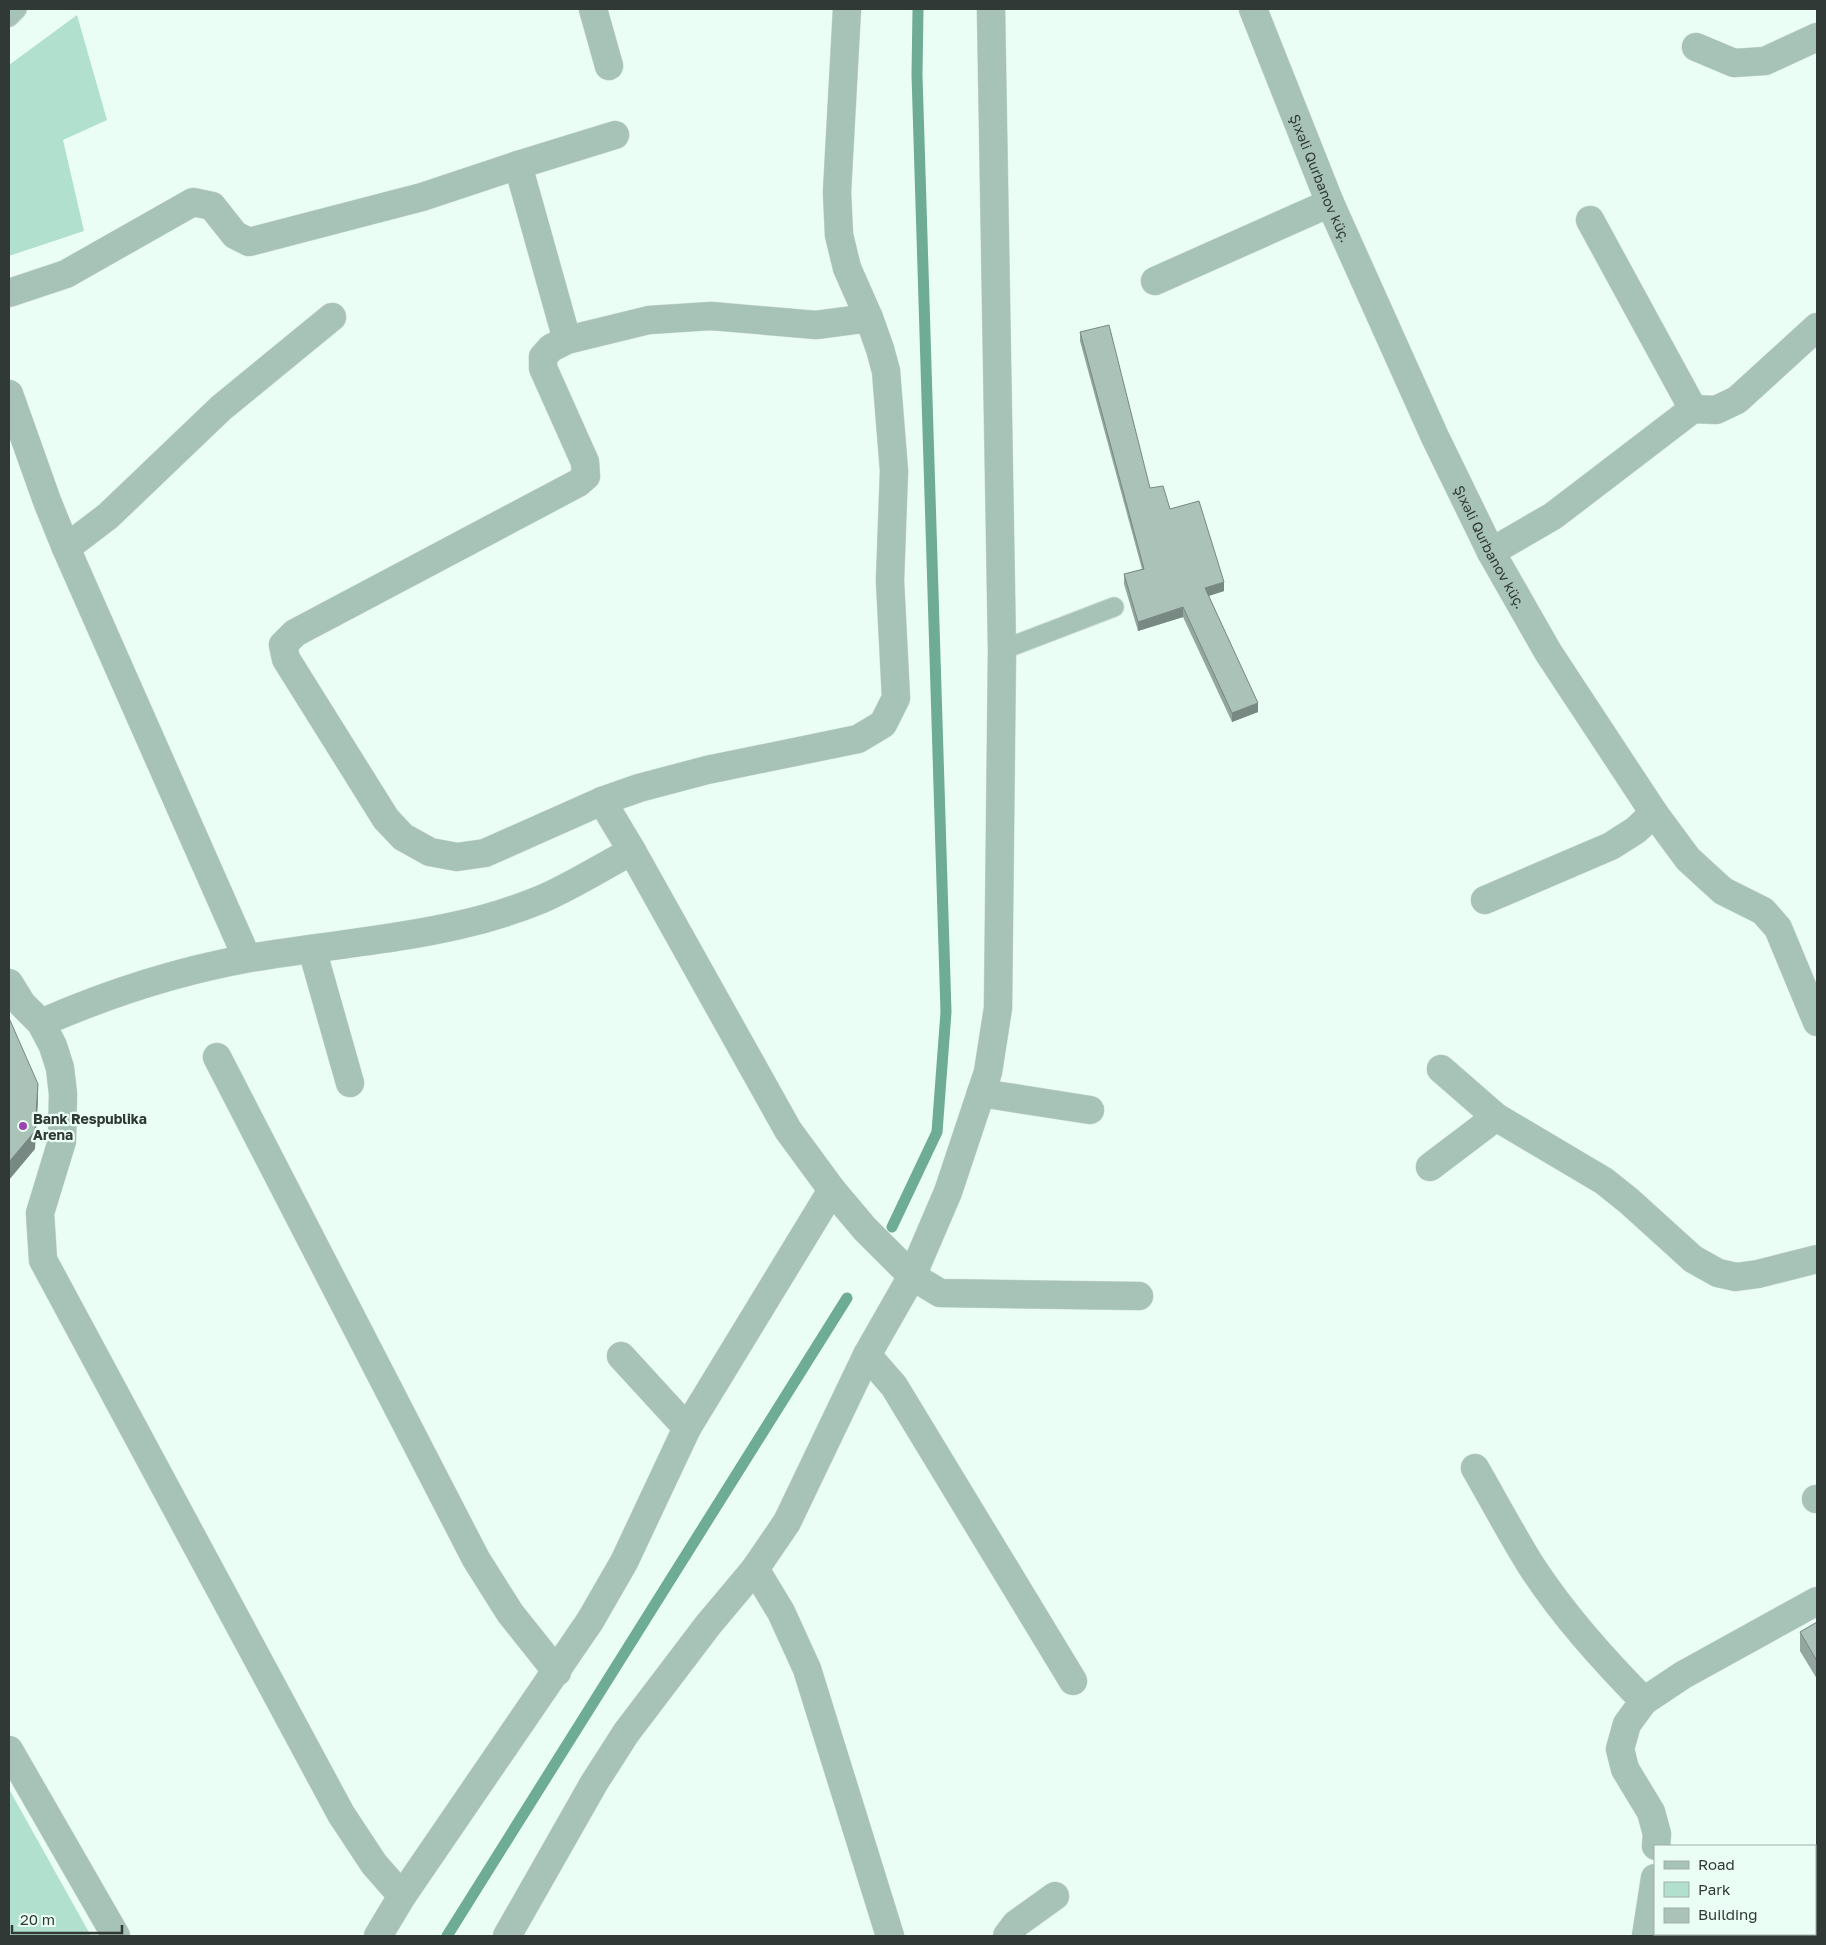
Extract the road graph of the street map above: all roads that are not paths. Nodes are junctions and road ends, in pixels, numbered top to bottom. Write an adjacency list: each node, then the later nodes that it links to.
1 (17, 9): 6 (lane)
2 (593, 9): 9 (street)
3 (847, 9): 17 (street)
4 (991, 9): 25 (street)
5 (1254, 9): 12 (street, Şıxəli Qurbanov küç.)
6 (9, 17)
7 (1817, 37): 8 (street)
8 (1696, 47)
9 (609, 66)
10 (615, 136): 11 (street)
11 (518, 165): 15 (street); 19 (street)
12 (1330, 203): 14 (street); 23 (street, Şıxəli Qurbanov küç.)
13 (1590, 220): 21 (street)
14 (1155, 281)
15 (9, 293)
16 (332, 317): 22 (street)
17 (869, 318): 19 (street); 26 (street)
18 (1817, 327): 21 (street)
19 (567, 340): 26 (street)
20 (9, 394): 22 (street)
21 (1693, 409): 23 (street)
22 (66, 548): 31 (street)
23 (1491, 552): 27 (street, Şıxəli Qurbanov küç.)
24 (1114, 607): 25 (lane)
25 (1002, 650): 38 (street)
26 (602, 801): 28 (street)
27 (1654, 813): 29 (street); 33 (street, Şıxəli Qurbanov küç.)
28 (632, 851): 30 (street); 42 (street)
29 (1485, 900)
30 (312, 950): 31 (street); 37 (street)
31 (247, 958): 34 (street)
32 (9, 983): 34 (street)
33 (1817, 1022)
34 (41, 1023): 58 (street)
35 (217, 1057): 52 (street)
36 (1441, 1069): 40 (street)
37 (350, 1083)
38 (982, 1093): 39 (street); 44 (street)
39 (1090, 1110)
40 (1496, 1117): 41 (street); 43 (street)
41 (1430, 1167)
42 (832, 1190): 44 (street); 48 (street)
43 (1817, 1259)
44 (912, 1276): 45 (street); 46 (street)
45 (1139, 1296)
46 (866, 1355): 50 (street); 53 (street)
47 (621, 1356): 48 (street)
48 (687, 1428): 52 (street)
49 (1475, 1468): 54 (street)
50 (756, 1569): 62 (street); 63 (street)
51 (1817, 1601): 54 (street)
52 (557, 1672): 58 (street)
53 (1073, 1680)
54 (1644, 1701): 56 (street)
55 (9, 1750): 60 (street)
56 (1656, 1845)
57 (1654, 1884): 65 (street)
58 (402, 1896): 61 (street)
59 (1055, 1896): 64 (street)
60 (116, 1936)
61 (378, 1936)
62 (507, 1936)
63 (890, 1936)
64 (1007, 1936)
65 (1646, 1936)

